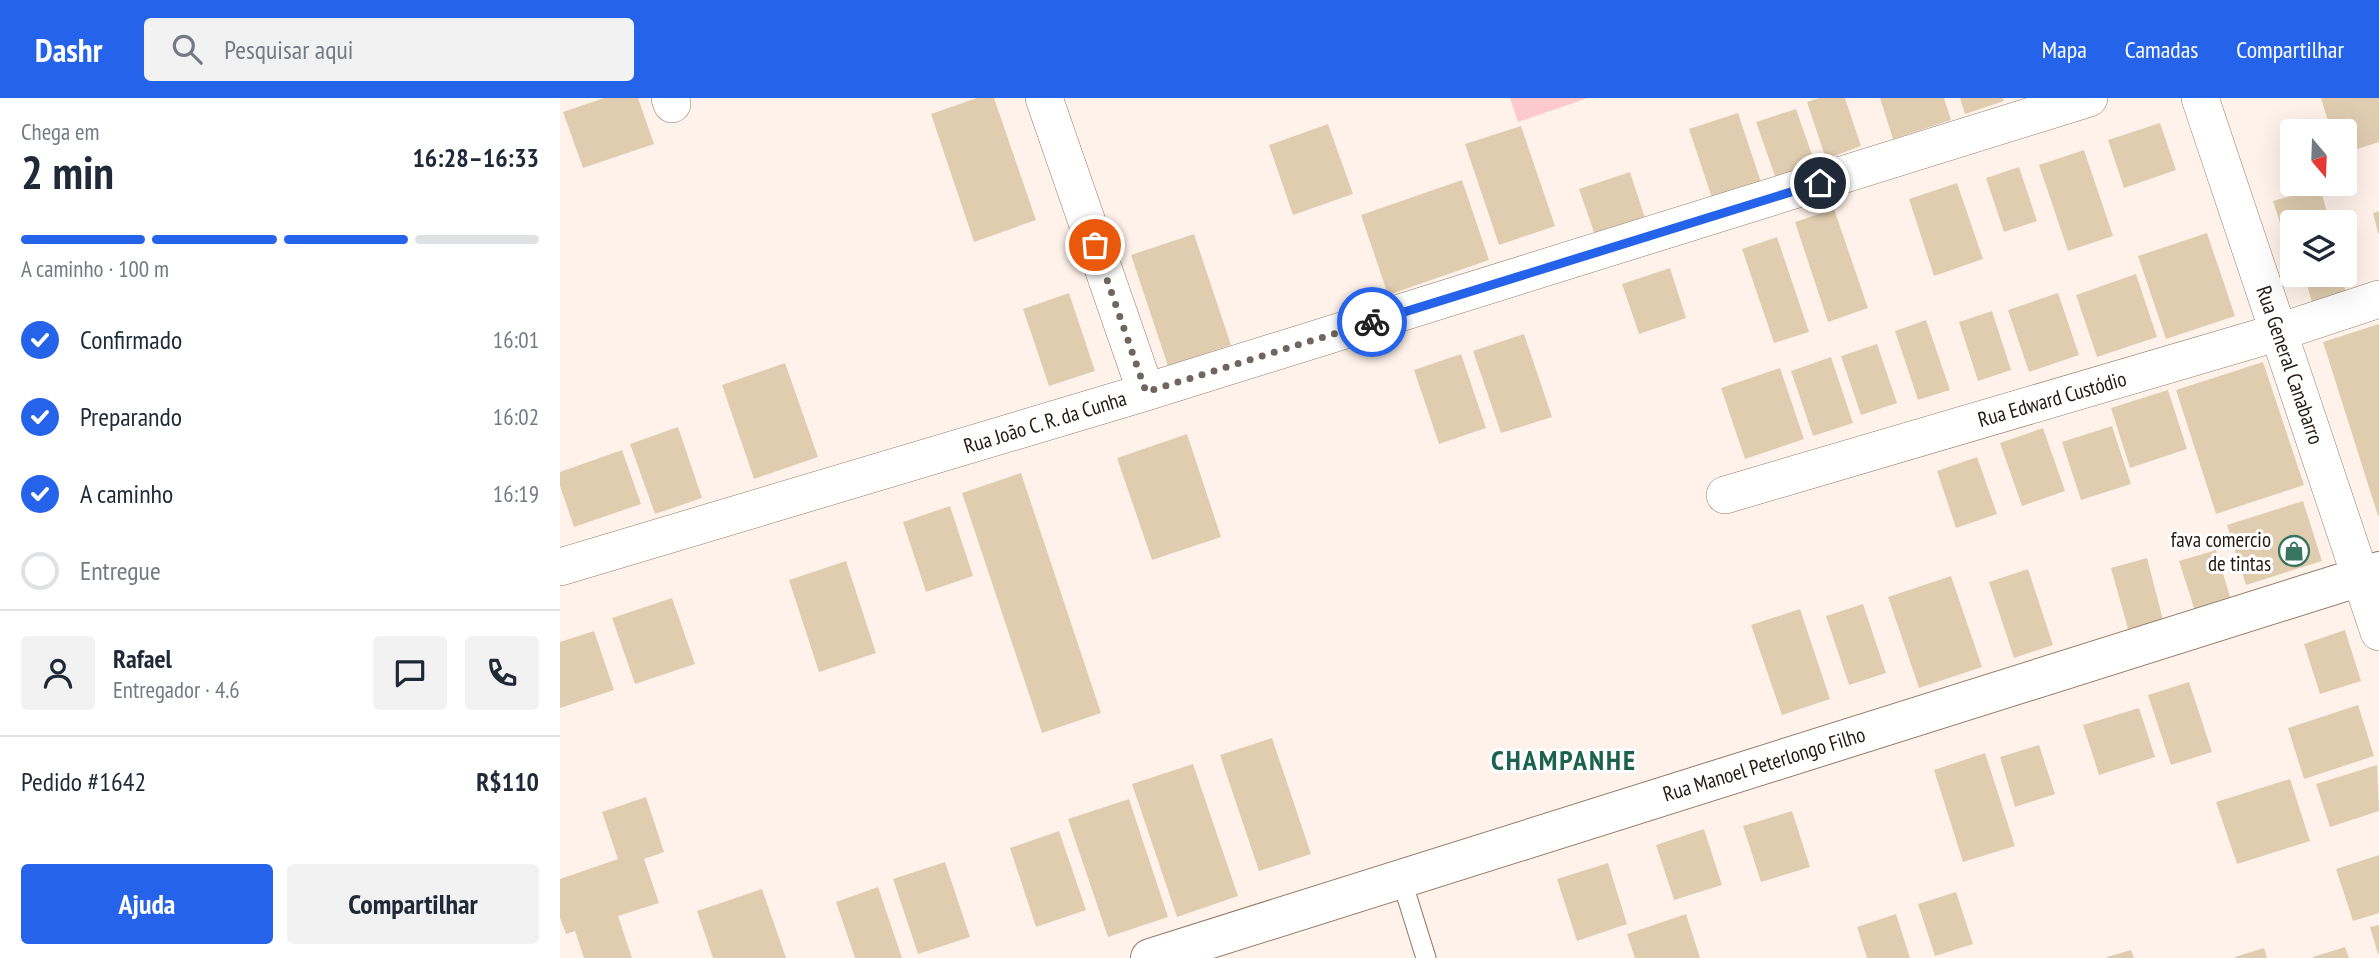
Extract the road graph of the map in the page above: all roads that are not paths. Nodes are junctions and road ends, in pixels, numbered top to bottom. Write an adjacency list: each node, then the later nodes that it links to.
1 (1044, 98): 6 (street)
2 (2089, 98): 6 (street, Rua João C. R. da Cunha)
3 (2200, 98): 5 (street, Rua General Canabarro)
4 (2379, 299): 5 (street, Rua Edward Custódio)
5 (2279, 332): 7 (street, Rua Edward Custódio); 9 (street, Rua General Canabarro)
6 (1146, 392): 8 (street, Rua João C. R. da Cunha)
7 (1725, 495)
8 (560, 567)
9 (2370, 574): 10 (street, Rua General Canabarro); 11 (street, Rua Manoel Peterlongo Filho)
10 (2379, 632)
11 (1401, 878): 12 (street, Rua Manoel Peterlongo Filho); 13 (lane)
12 (1150, 958)
13 (1426, 958)

